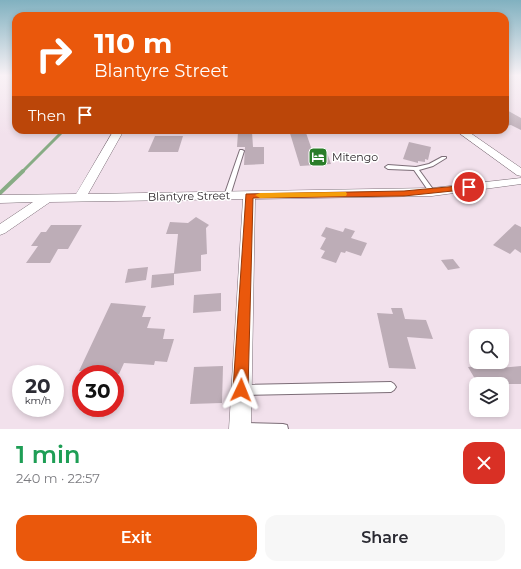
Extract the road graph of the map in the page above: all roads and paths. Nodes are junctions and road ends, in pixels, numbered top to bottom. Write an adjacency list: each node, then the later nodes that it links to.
1 (117, 134): 13 (street)
2 (465, 134): 7 (street)
3 (242, 152): 10 (lane)
4 (444, 158): 6 (lane)
5 (388, 168): 6 (lane)
6 (416, 169): 9 (lane)
7 (521, 173)
8 (521, 181): 9 (street, Blantyre Street)
9 (432, 192): 11 (street, Blantyre Street)
10 (227, 196): 11 (street, Blantyre Street); 13 (street, Blantyre Street)
11 (249, 196): 17 (street)
12 (46, 198): 13 (street, Blantyre Street); 14 (street, Blantyre Street); 15 (street)
13 (80, 198)
14 (0, 199)
15 (0, 230)
16 (391, 387): 17 (lane)
17 (241, 390): 18 (street)
18 (240, 428): 19 (lane)
19 (283, 429)

